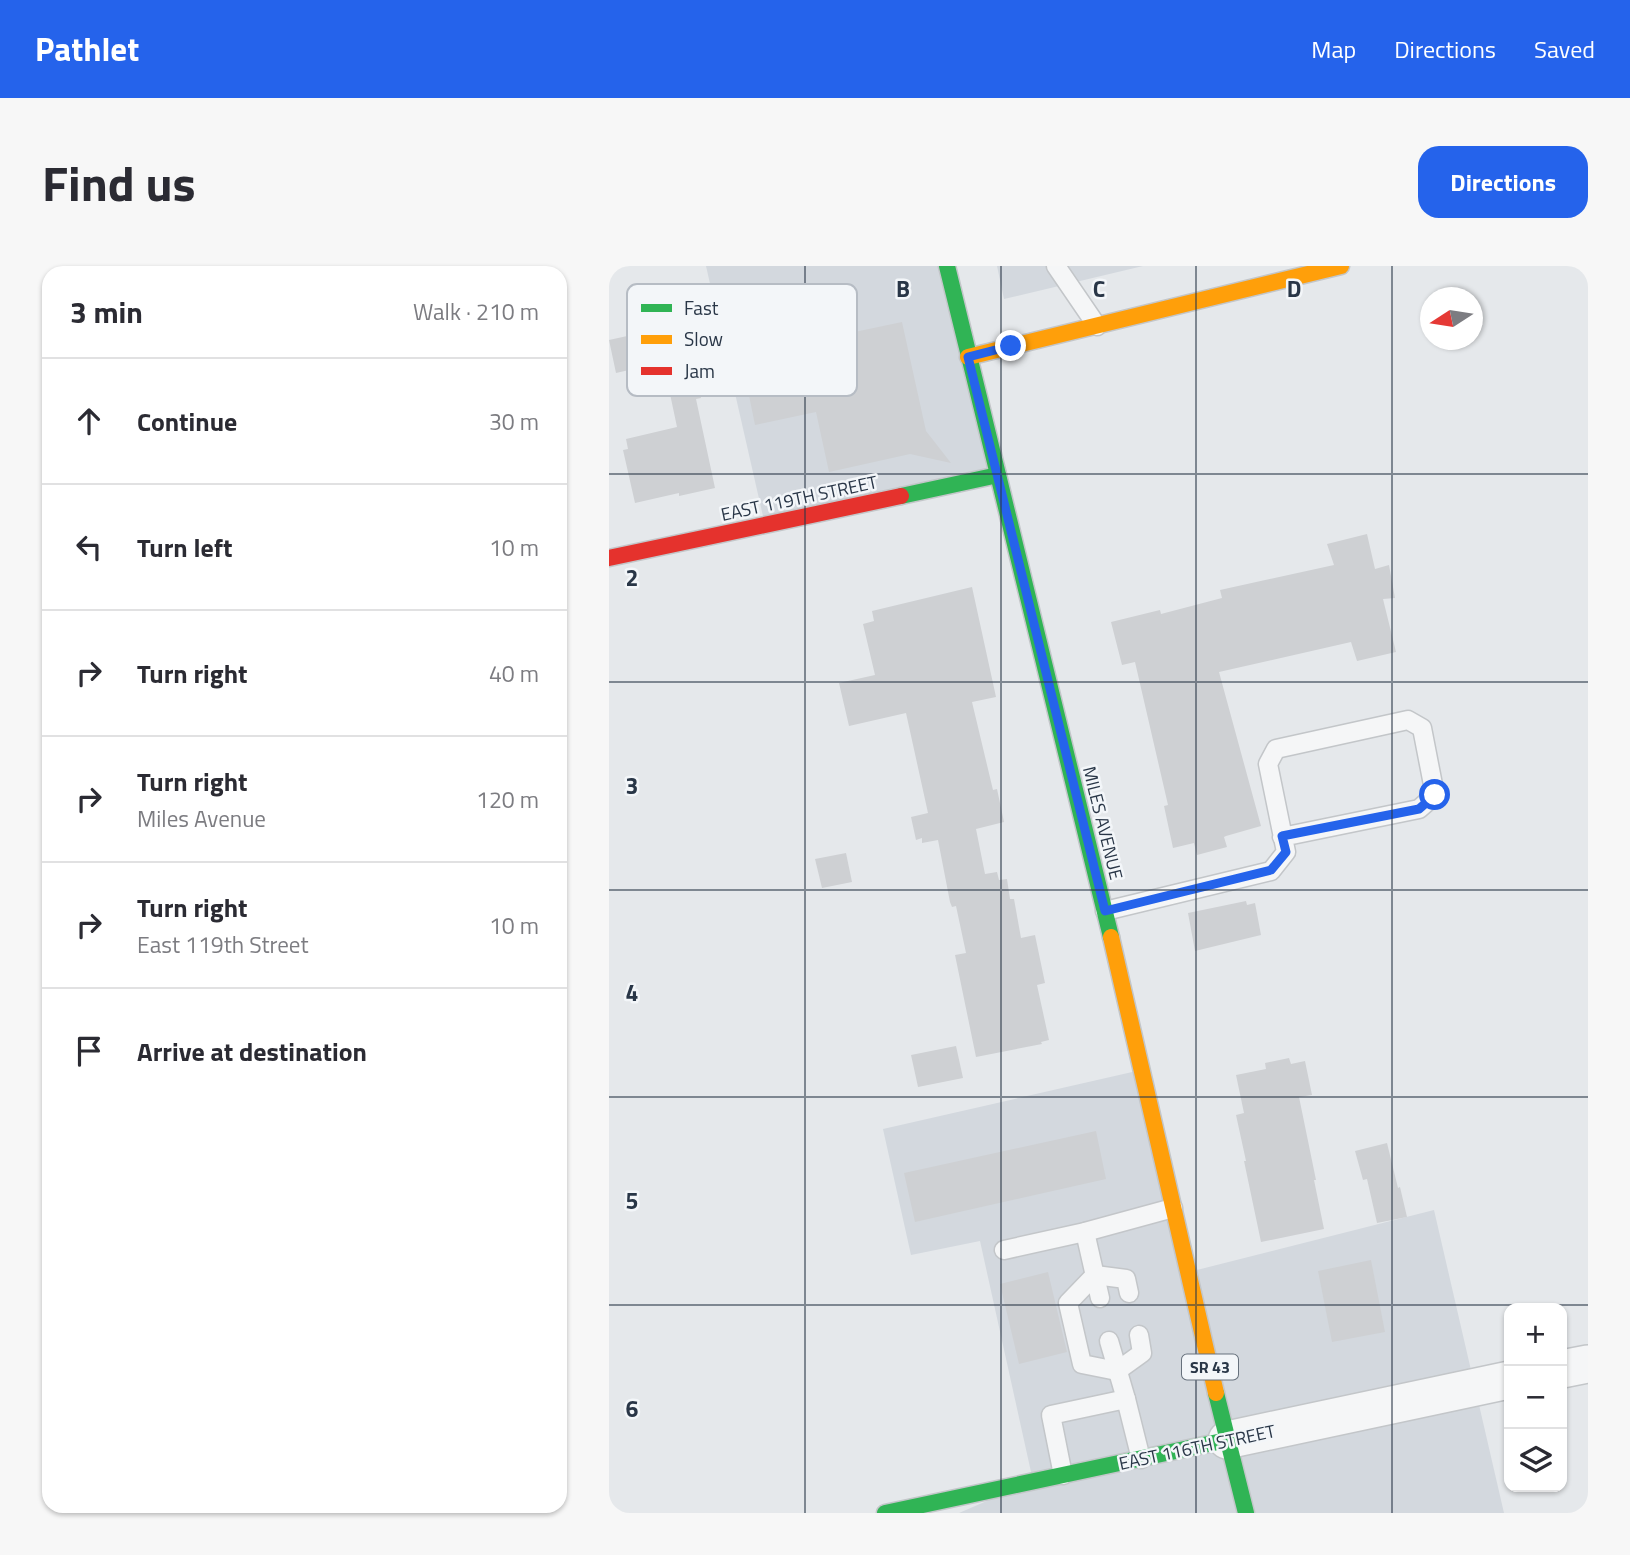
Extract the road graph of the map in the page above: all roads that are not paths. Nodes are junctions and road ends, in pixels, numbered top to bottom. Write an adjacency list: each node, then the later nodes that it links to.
1 (947, 266): 5 (main road, MILES AVENUE / SR 43)
2 (1056, 266): 4 (lane)
3 (1341, 266): 4 (main road)
4 (1097, 327): 5 (main road)
5 (968, 357): 6 (main road, MILES AVENUE / SR 43)
6 (998, 475): 7 (main road, EAST 119TH STREET); 9 (main road, MILES AVENUE / SR 43)
7 (610, 555)
8 (1282, 836): 8 (lane); 9 (lane)
9 (1105, 911): 10 (main road, MILES AVENUE / SR 43)
10 (1174, 1208): 11 (lane); 23 (main road, MILES AVENUE / SR 43)
11 (1085, 1231): 12 (lane); 13 (lane)
12 (1004, 1250)
13 (1095, 1275): 14 (lane); 15 (lane); 20 (lane)
14 (1129, 1293)
15 (1100, 1298)
16 (1139, 1335): 20 (lane)
17 (1109, 1340): 20 (lane)
18 (1588, 1364): 19 (street)
19 (1567, 1368)
20 (1118, 1371): 22 (lane)
21 (1504, 1381): 23 (street, EAST 116TH STREET)
22 (1126, 1399): 24 (lane); 25 (lane)
23 (1227, 1440): 24 (main road, EAST 116TH STREET); 27 (main road, MILES AVENUE / SR 43)
24 (1141, 1459): 25 (main road, EAST 116TH STREET)
25 (1063, 1475): 26 (main road, EAST 116TH STREET)
26 (885, 1513)
27 (1246, 1513)

